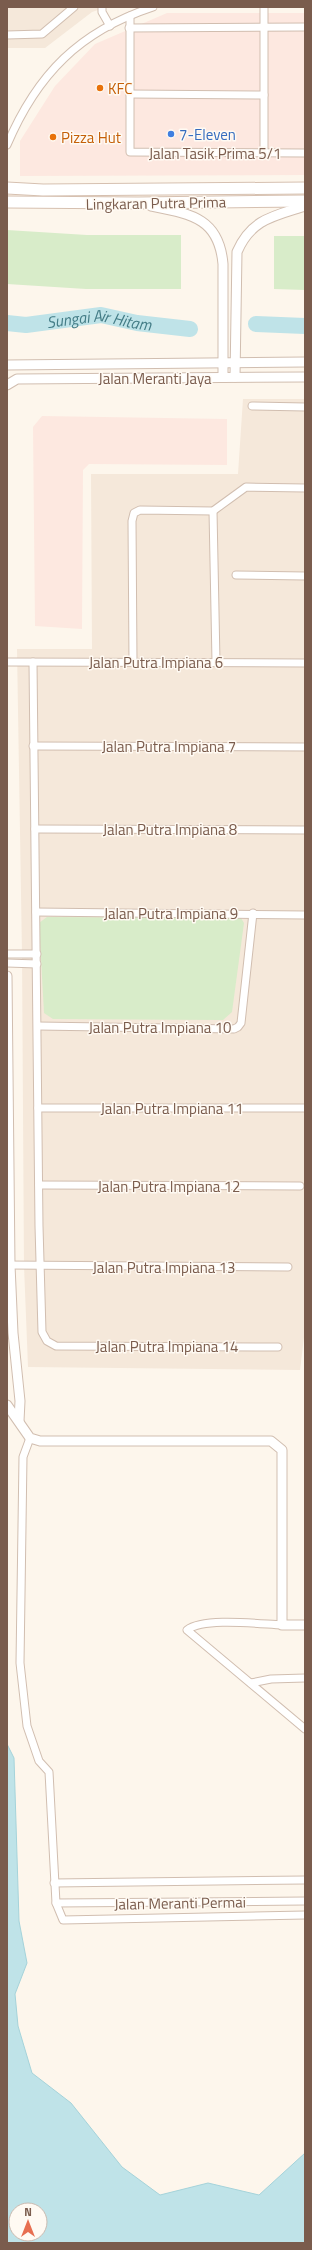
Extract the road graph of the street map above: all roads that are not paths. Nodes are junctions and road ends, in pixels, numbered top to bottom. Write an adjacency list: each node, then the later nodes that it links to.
1 (74, 7): 10 (street)
2 (102, 7): 6 (street)
3 (153, 7): 5 (street)
4 (264, 7): 7 (street)
5 (130, 16): 6 (street); 8 (street, Jalan Tasik Prima 5/1)
6 (110, 26): 13 (street)
7 (264, 27): 8 (street); 9 (street); 12 (street)
8 (129, 28): 11 (street, Jalan Tasik Prima 5/1)
9 (305, 28)
10 (7, 35)
11 (130, 94): 12 (street); 14 (street, Jalan Tasik Prima 5/1)
12 (264, 95): 14 (street)
13 (7, 145)
14 (264, 153): 15 (street, Jalan Tasik Prima 5/1)
15 (305, 153)
16 (7, 188): 17 (main road, Lingkaran Putra Prima)
17 (305, 188)
18 (305, 201): 20 (main road, Lingkaran Putra Prima)
19 (7, 202): 20 (main road, Lingkaran Putra Prima)
20 (138, 203): 22 (street)
21 (305, 206): 23 (street)
22 (223, 362): 23 (street, Jalan Meranti Jaya); 25 (street, Jalan Meranti Jaya); 26 (street)
23 (236, 362): 24 (street, Jalan Meranti Jaya); 27 (street)
24 (305, 362)
25 (7, 365)
26 (223, 377): 27 (street, Jalan Meranti Jaya); 29 (street, Jalan Meranti Jaya)
27 (236, 377): 28 (street, Jalan Meranti Jaya)
28 (305, 377)
29 (7, 384)
30 (252, 406): 31 (street)
31 (305, 406)
32 (305, 488): 33 (street)
33 (213, 511): 38 (street); 39 (street)
34 (236, 575): 35 (street)
35 (305, 576)
36 (7, 662): 37 (street, Jalan Putra Impiana 6)
37 (33, 662): 38 (street, Jalan Putra Impiana 6); 41 (street)
38 (132, 662): 39 (street, Jalan Putra Impiana 6)
39 (216, 662): 40 (street, Jalan Putra Impiana 6)
40 (305, 663)
41 (33, 746): 42 (street, Jalan Putra Impiana 7); 43 (street)
42 (305, 747)
43 (35, 829): 44 (street, Jalan Putra Impiana 8); 45 (street)
44 (305, 830)
45 (36, 912): 46 (street, Jalan Putra Impiana 9); 49 (street)
46 (253, 913): 47 (street, Jalan Putra Impiana 9); 53 (street, Jalan Putra Impiana 10)
47 (305, 915)
48 (7, 954): 49 (street)
49 (37, 954): 51 (street)
50 (7, 963): 51 (street)
51 (37, 964): 53 (street)
52 (7, 976): 58 (street)
53 (38, 1026): 54 (street)
54 (38, 1108): 55 (street, Jalan Putra Impiana 11); 56 (street)
55 (305, 1108)
56 (39, 1185): 57 (street, Jalan Putra Impiana 12); 59 (street)
57 (300, 1186)
58 (9, 1265): 59 (street, Jalan Putra Impiana 13); 63 (street)
59 (41, 1266): 60 (street, Jalan Putra Impiana 13); 61 (street, Jalan Putra Impiana 14)
60 (288, 1267)
61 (278, 1347)
62 (7, 1405): 63 (street)
63 (19, 1421): 64 (street)
64 (30, 1438): 65 (street); 71 (street)
65 (282, 1625): 66 (street); 68 (street)
66 (305, 1625)
67 (305, 1678): 68 (street)
68 (252, 1683): 69 (street)
69 (305, 1729)
70 (305, 1880): 71 (street)
71 (54, 1883): 73 (street)
72 (305, 1901): 73 (street, Jalan Meranti Permai)
73 (56, 1903): 74 (street, Jalan Meranti Permai)
74 (305, 1915)

